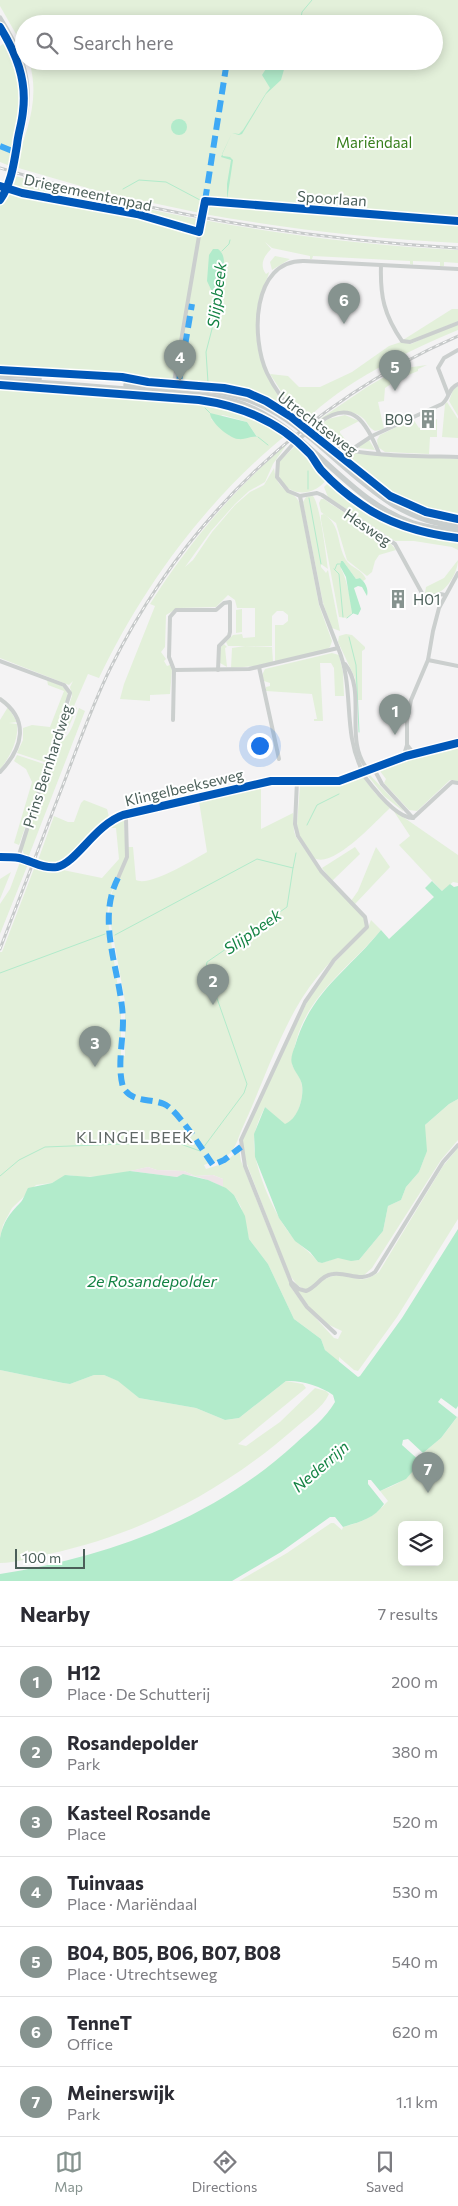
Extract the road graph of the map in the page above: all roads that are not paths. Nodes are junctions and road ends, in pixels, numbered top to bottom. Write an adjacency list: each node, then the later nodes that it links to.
1 (0, 18): 2 (main road, bridge)
2 (15, 44)
3 (24, 70): 4 (main road, bridge)
4 (0, 200)
5 (205, 201): 13 (street)
6 (381, 264): 7 (street, Utrechtseweg); 8 (street); 16 (street, Utrechtseweg)
7 (458, 269)
8 (458, 323)
9 (458, 350): 14 (street)
10 (0, 376): 13 (main road, Utrechtseweg)
11 (0, 380): 13 (main road, Utrechtseweg)
12 (458, 384): 14 (street, Utrechtseweg)
13 (173, 390): 20 (main road, Utrechtseweg); 21 (main road, Utrechtseweg)
14 (448, 394): 15 (street, Utrechtseweg)
15 (372, 436): 16 (street, Utrechtseweg); 17 (street, Utrechtseweg); 19 (street, Utrechtseweg, bridge)
16 (351, 450): 17 (street, Utrechtseweg)
17 (379, 453): 18 (street, Utrechtseweg)
18 (458, 457)
19 (300, 496): 23 (street, Hesweg); 24 (street)
20 (458, 526)
21 (458, 531)
22 (458, 573): 23 (street)
23 (446, 595): 25 (street)
24 (338, 648): 27 (street); 29 (street)
25 (428, 660): 28 (street); 35 (street)
26 (0, 661): 47 (street, Prins Bernhardweg)
27 (344, 663): 38 (street); 39 (street)
28 (458, 666)
29 (259, 667): 31 (street); 36 (street)
30 (174, 670): 31 (street); 31 (street); 33 (street)
31 (218, 670)
32 (0, 699): 40 (street)
33 (173, 720)
34 (458, 743): 35 (street)
35 (407, 745): 37 (street, Klingelbeekseweg)
36 (279, 759)
37 (374, 769): 39 (street, Klingelbeekseweg); 45 (street)
38 (362, 770)
39 (369, 771): 42 (street, Klingelbeekseweg)
40 (0, 772)
41 (365, 777): 45 (street)
42 (297, 781): 44 (street, Klingelbeekseweg); 50 (street)
43 (458, 783): 45 (street)
44 (123, 815): 47 (street, Klingelbeekseweg); 48 (street)
45 (413, 818)
46 (0, 857): 47 (street, Klingelbeekseweg)
47 (18, 858)
48 (118, 878)
49 (458, 1145): 50 (street)
50 (291, 1282): 51 (street)
51 (335, 1333)

